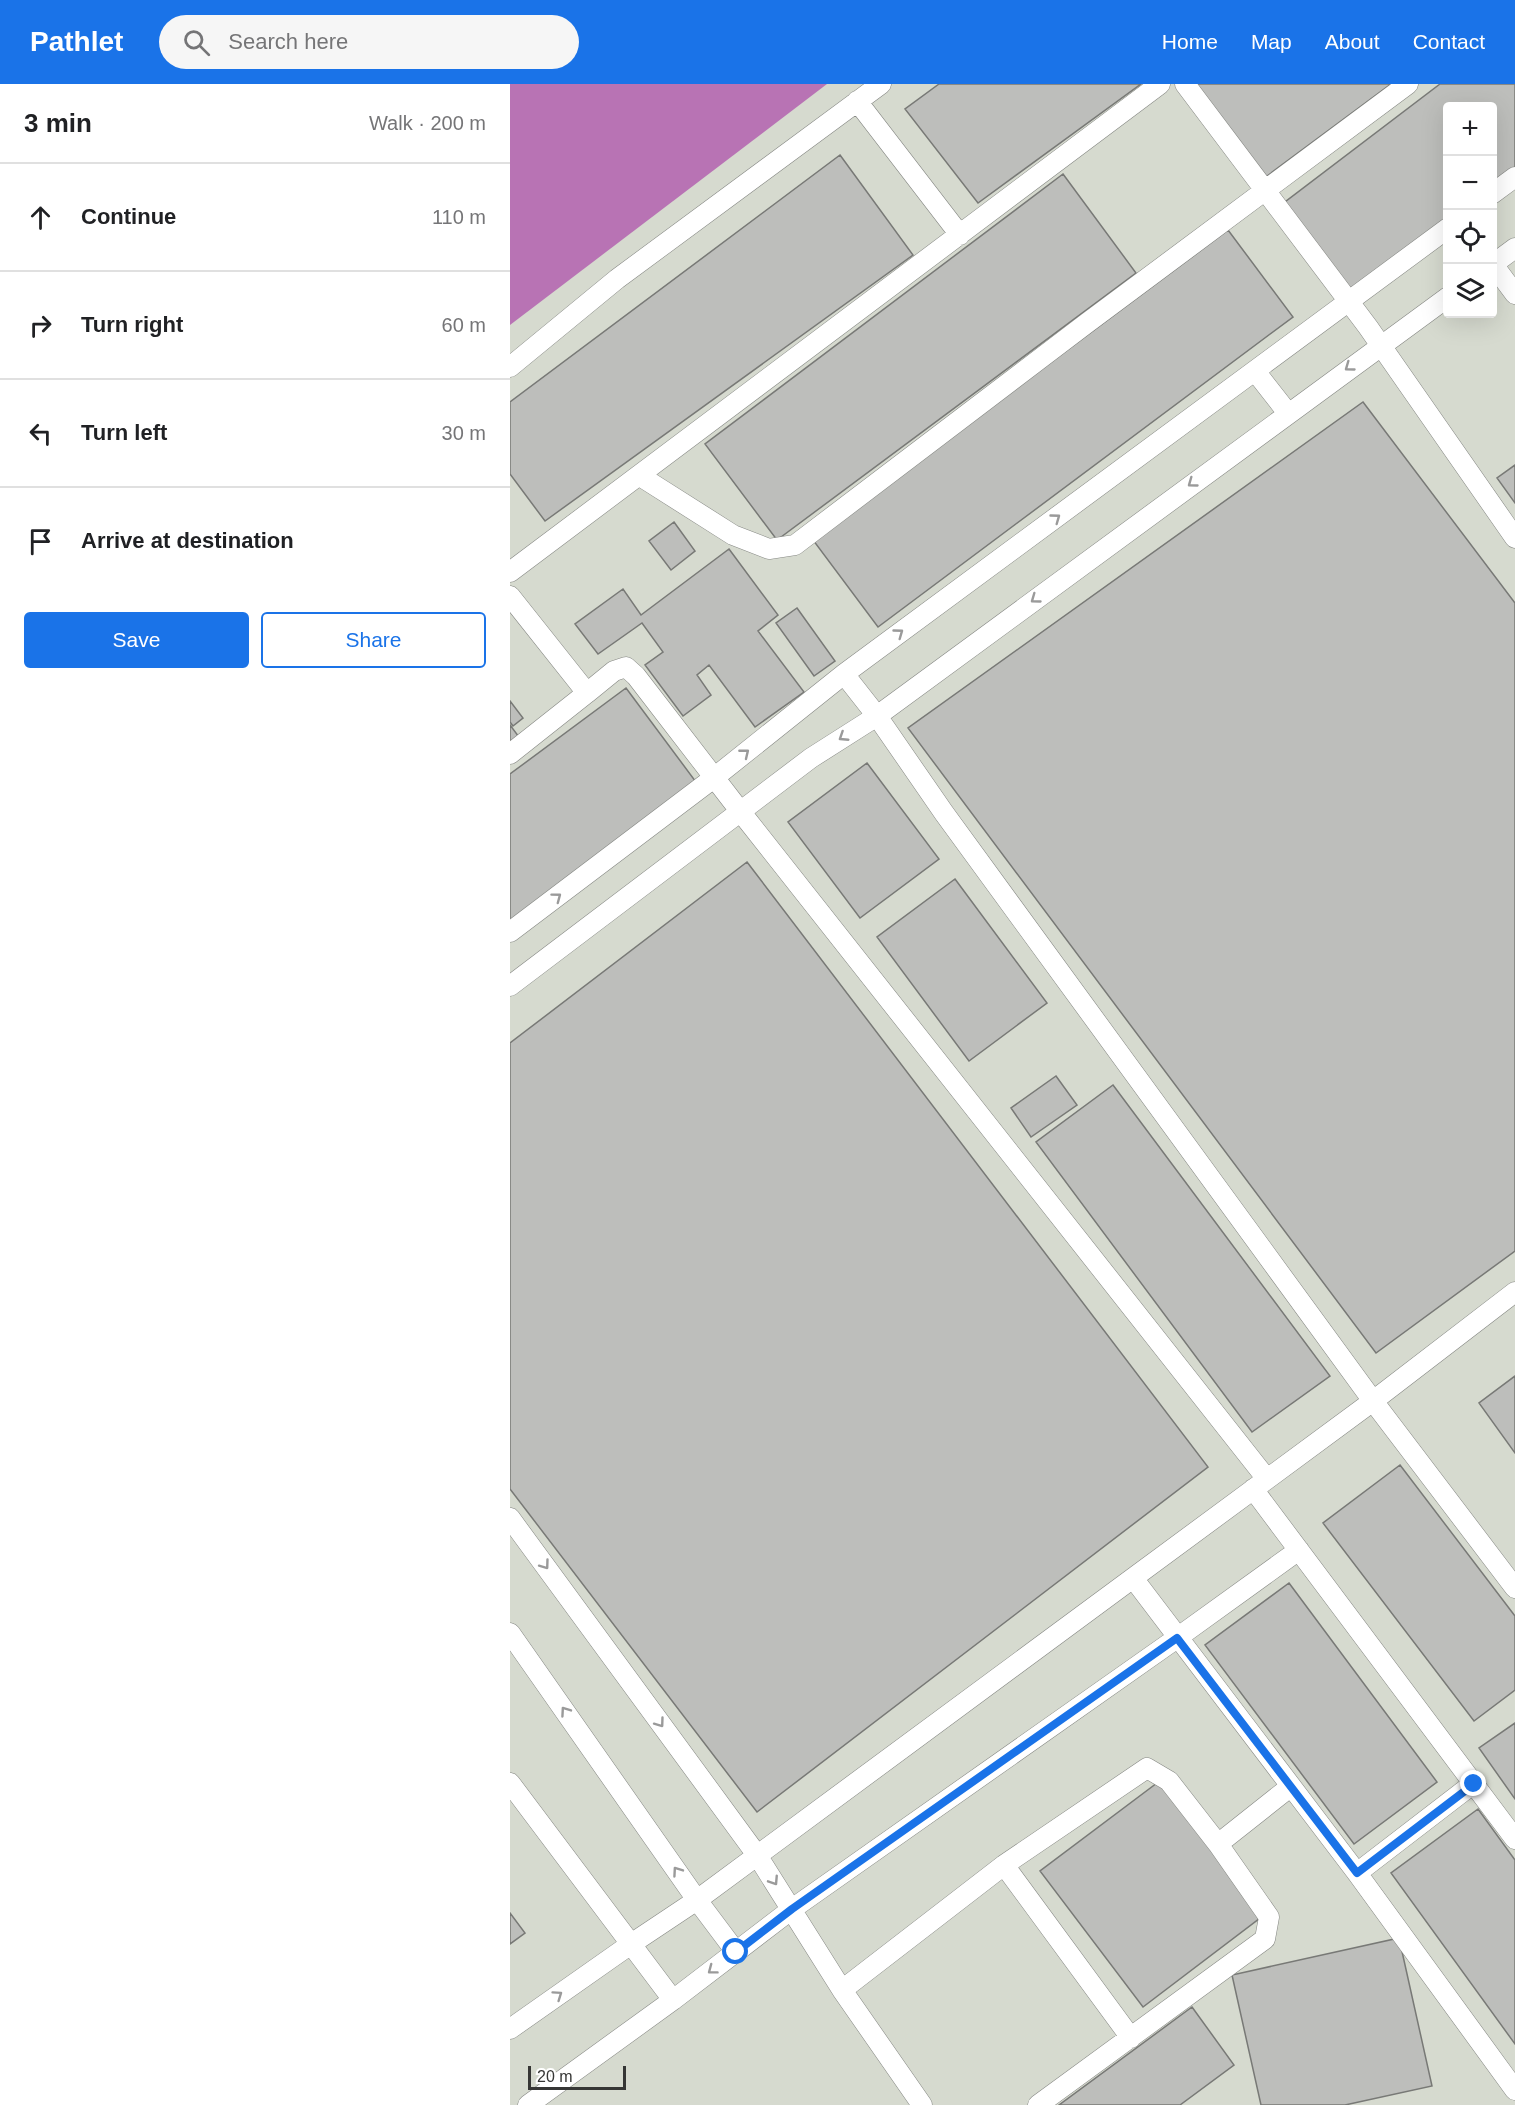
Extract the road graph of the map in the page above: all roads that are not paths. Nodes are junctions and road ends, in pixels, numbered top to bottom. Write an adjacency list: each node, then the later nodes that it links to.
1 (881, 84): 5 (lane)
2 (1160, 84): 10 (lane)
3 (1185, 84): 8 (lane)
4 (1408, 84): 8 (lane)
5 (857, 101): 10 (lane); 18 (lane)
6 (1515, 177): 7 (lane)
7 (1497, 190)
8 (1266, 191): 16 (lane); 21 (lane)
9 (1443, 232): 16 (lane)
10 (960, 235): 21 (lane)
11 (1515, 248): 12 (lane)
12 (1497, 261)
13 (1497, 269): 14 (lane)
14 (1515, 294)
15 (1443, 300): 17 (lane)
16 (1348, 303): 17 (lane); 19 (lane)
17 (1380, 344): 20 (lane, one-way to 20); 22 (lane)
18 (510, 367)
19 (1259, 375): 20 (lane); 25 (lane, one-way to 19)
20 (1284, 408): 27 (lane, one-way to 27)
21 (640, 476): 23 (lane)
22 (1515, 538)
23 (510, 572)
24 (510, 596): 26 (lane)
25 (844, 674): 27 (lane); 29 (lane, one-way to 25)
26 (587, 693): 28 (lane); 29 (lane)
27 (877, 716): 30 (lane, one-way to 30); 34 (lane)
28 (510, 754)
29 (716, 777): 30 (lane); 31 (lane, one-way to 29)
30 (740, 811): 32 (lane); 35 (lane)
31 (510, 932)
32 (510, 986)
33 (1515, 1292): 34 (lane)
34 (1373, 1401): 35 (lane); 39 (lane)
35 (1260, 1484): 37 (lane); 38 (lane)
36 (510, 1518): 47 (lane, one-way to 47)
37 (1299, 1550): 41 (lane); 43 (lane)
38 (1132, 1578): 41 (lane); 47 (lane)
39 (1515, 1587)
40 (510, 1633): 50 (lane, one-way to 40)
41 (1177, 1638): 44 (lane); 51 (lane)
42 (510, 1783): 52 (lane)
43 (1474, 1784): 45 (lane); 49 (lane)
44 (1290, 1786): 46 (lane); 49 (lane)
45 (1515, 1839)
46 (1218, 1845): 48 (lane); 57 (lane)
47 (757, 1855): 50 (lane); 51 (lane, one-way to 51)
48 (1004, 1865): 54 (lane); 57 (lane)
49 (1357, 1873): 58 (lane)
50 (697, 1900): 52 (lane); 53 (lane)
51 (792, 1909): 53 (lane); 54 (lane)
52 (631, 1944): 55 (lane); 56 (lane, one-way to 52)
53 (736, 1952): 55 (lane, one-way to 55)
54 (842, 1990): 60 (lane)
55 (673, 2000): 59 (lane)
56 (510, 2029)
57 (1131, 2038): 61 (lane)
58 (1515, 2090)
59 (528, 2105)
60 (922, 2105)
61 (1038, 2105)

